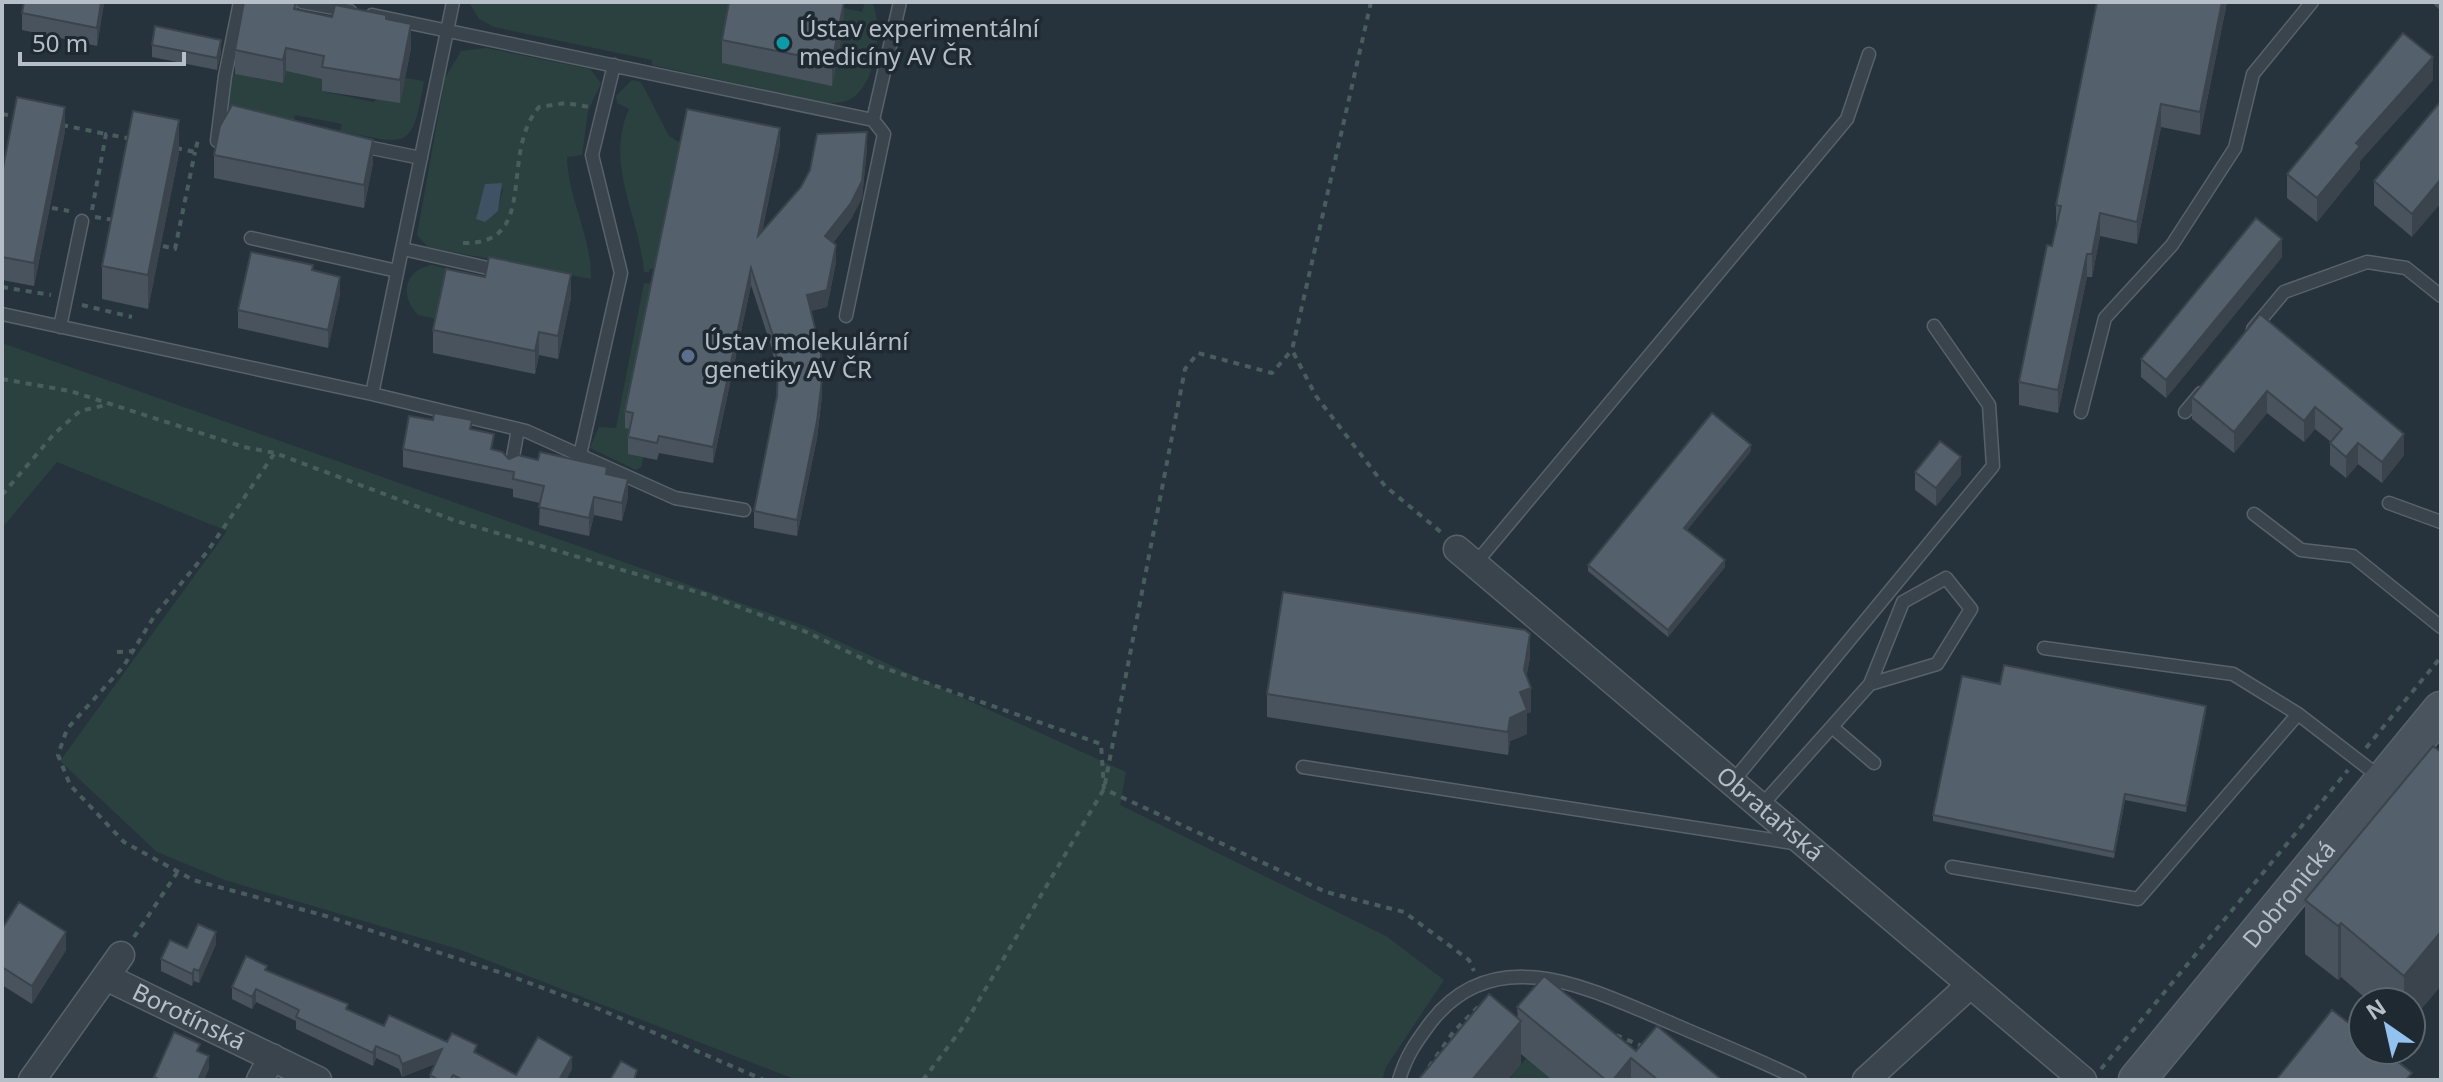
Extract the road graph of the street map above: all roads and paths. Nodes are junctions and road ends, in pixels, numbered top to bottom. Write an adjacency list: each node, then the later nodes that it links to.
1 (240, 2): 10 (lane)
2 (302, 2): 7 (lane)
3 (453, 2): 7 (lane)
4 (900, 2): 14 (lane)
5 (1371, 2): 37 (path)
6 (2312, 2): 42 (lane)
7 (447, 29): 9 (lane); 22 (lane)
8 (1869, 54): 53 (lane)
9 (614, 65): 11 (lane); 14 (lane)
10 (221, 107): 18 (lane); 21 (path)
11 (603, 111): 28 (path); 46 (lane)
12 (2, 114): 13 (path)
13 (32, 119)
14 (873, 120): 33 (lane)
15 (47, 122): 16 (path)
16 (106, 134): 17 (path); 24 (path)
17 (136, 140)
18 (217, 141)
19 (343, 142): 22 (lane)
20 (165, 146): 21 (path)
21 (195, 152): 26 (path)
22 (421, 158): 27 (lane)
23 (52, 208): 24 (path)
24 (83, 216): 35 (lane)
25 (251, 238): 29 (lane)
26 (163, 246)
27 (403, 249): 28 (lane); 29 (lane)
28 (428, 254): 30 (lane)
29 (397, 271): 40 (lane)
30 (511, 273)
31 (2441, 296): 36 (lane)
32 (2, 314): 35 (lane)
33 (846, 316)
34 (1934, 326): 66 (lane)
35 (60, 327): 40 (lane)
36 (2240, 345)
37 (1292, 350): 53 (path); 67 (path)
38 (2212, 378): 43 (lane)
39 (2, 379): 41 (path)
40 (372, 394): 44 (lane)
41 (108, 404): 45 (path); 48 (path)
42 (2081, 412)
43 (2185, 412)
44 (518, 429): 46 (lane); 47 (lane)
45 (275, 453): 56 (path); 67 (path)
46 (580, 455): 50 (lane)
47 (511, 468)
48 (2, 495)
49 (2389, 503): 52 (lane)
50 (744, 510)
51 (2254, 514): 54 (lane)
52 (2441, 522)
53 (1466, 556): 66 (street, Obrataňská)
54 (2441, 627)
55 (2044, 648): 61 (lane)
56 (134, 651): 57 (path); 71 (path)
57 (117, 652)
58 (2441, 657): 65 (path)
59 (1870, 684): 59 (lane); 62 (lane)
60 (2441, 710): 65 (street, Dobronická)
61 (2298, 714): 65 (lane); 70 (lane)
62 (1832, 727): 63 (lane); 68 (lane)
63 (1874, 763)
64 (1303, 767): 69 (lane)
65 (2370, 769): 88 (path); 89 (street, Dobronická)
66 (1734, 780): 68 (street, Obrataňská)
67 (1104, 789): 74 (path); 83 (path)
68 (1762, 805): 69 (street, Obrataňská)
69 (1808, 845): 75 (street, Obrataňská)
70 (1952, 867)
71 (177, 873): 72 (path); 82 (path)
72 (121, 955): 73 (street)
73 (106, 977): 79 (street, Borotínská); 80 (street)
74 (1480, 983): 78 (path); 84 (lane); 85 (lane)
75 (1970, 985): 86 (street); 87 (street, Obrataňská)
76 (1606, 1032): 77 (path)
77 (1648, 1049)
78 (1429, 1068)
79 (266, 1069): 81 (street, Borotínská)
80 (32, 1080)
81 (318, 1080)
82 (764, 1080)
83 (923, 1080)
84 (1399, 1080)
85 (1800, 1080)
86 (1866, 1080)
87 (2083, 1080)
88 (2092, 1080)
89 (2137, 1080)

